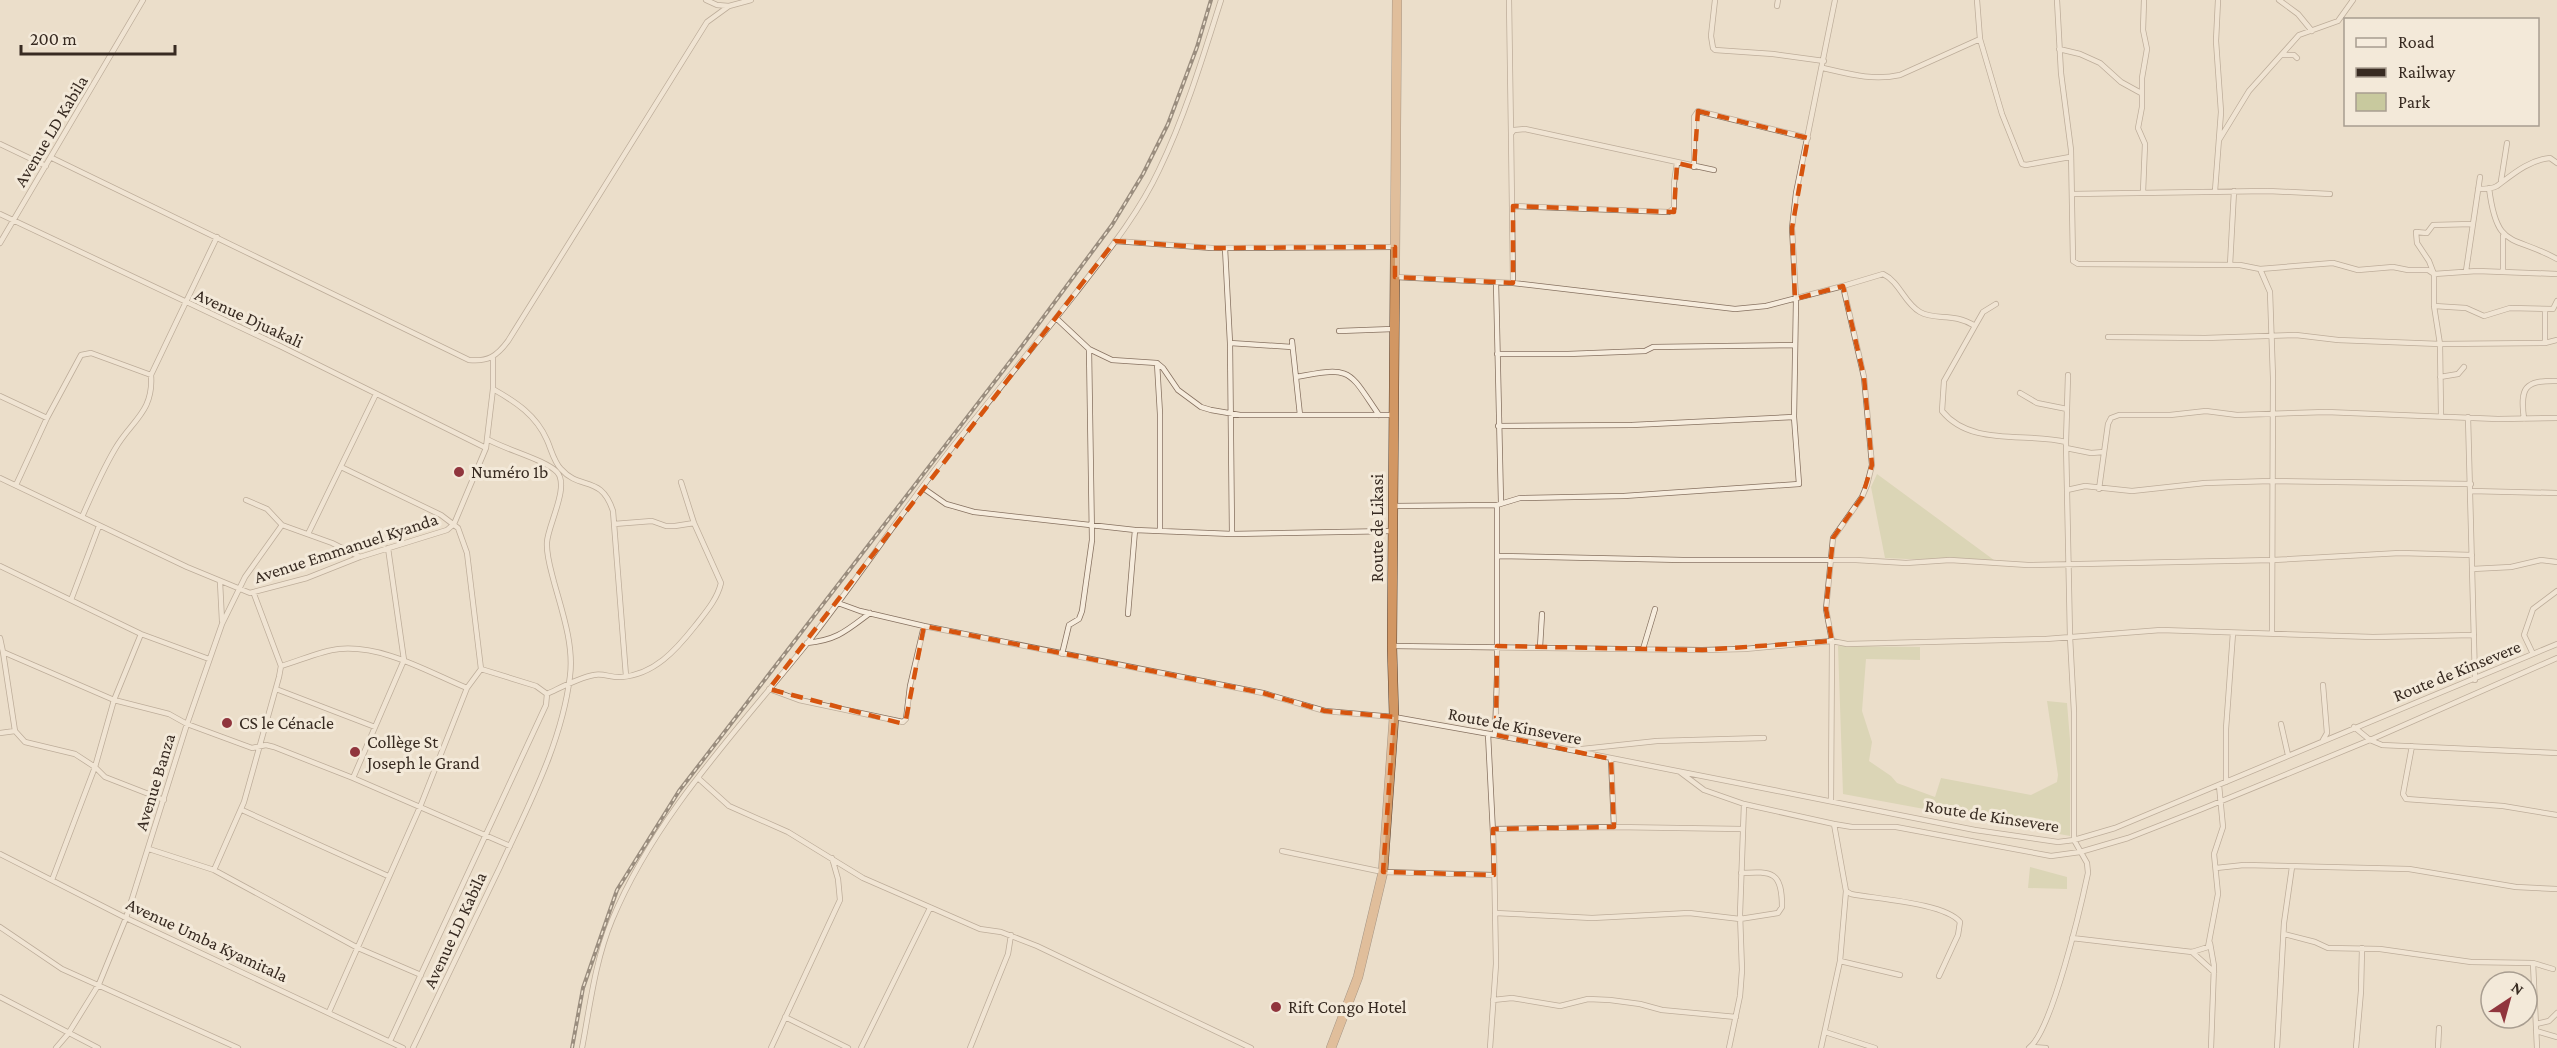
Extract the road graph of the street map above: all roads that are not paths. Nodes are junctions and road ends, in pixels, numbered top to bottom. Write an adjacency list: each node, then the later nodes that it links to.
1 (143, 0): 32 (street, Avenue LD Kabila)
2 (706, 0): 16 (street)
3 (751, 0): 16 (street)
4 (1221, 0): 53 (street)
5 (1397, 0): 55 (highway, Route de Likasi)
6 (1509, 0): 26 (street)
7 (1715, 0): 23 (street)
8 (1778, 0): 17 (street)
9 (1835, 0): 23 (street)
10 (1977, 0): 19 (street)
11 (2057, 0): 20 (street)
12 (2144, 0): 25 (street)
13 (2218, 0): 28 (street)
14 (2279, 0): 18 (street)
15 (2353, 0): 18 (street)
16 (729, 6): 87 (street)
17 (1777, 6)
18 (2312, 30): 21 (street)
19 (1980, 39): 24 (street); 31 (street)
20 (2059, 49): 25 (street); 31 (street)
21 (2283, 55): 22 (street); 28 (street)
22 (2297, 58)
23 (1824, 62): 24 (street)
24 (1823, 68): 27 (street)
25 (2141, 93): 44 (street)
26 (1511, 134): 33 (street); 47 (street)
27 (1808, 138): 36 (street); 68 (street)
28 (2219, 140): 42 (street)
29 (2507, 143): 39 (street)
30 (0, 144): 35 (street)
31 (2070, 157): 45 (street)
32 (52, 158): 35 (street, Avenue LD Kabila); 52 (street)
33 (1677, 163): 36 (street); 47 (street)
34 (2557, 164): 39 (street)
35 (46, 166): 49 (street, Avenue LD Kabila)
36 (1694, 166): 37 (street)
37 (1714, 170)
38 (2480, 177): 41 (street)
39 (2501, 181): 40 (street)
40 (2489, 188): 41 (street); 51 (street)
41 (2478, 189): 50 (street)
42 (2216, 191): 43 (street); 44 (street)
43 (2234, 191): 46 (street); 58 (street)
44 (2143, 192): 45 (street)
45 (2072, 194): 58 (street)
46 (2330, 194)
47 (1513, 206): 66 (street)
48 (0, 214): 49 (street, Avenue Djuakali)
49 (13, 220): 54 (street, Avenue LD Kabila); 70 (street, Avenue Djuakali)
50 (2472, 224): 60 (street); 62 (street)
51 (2503, 236): 57 (street); 61 (street)
52 (217, 237): 70 (street); 87 (street)
53 (1115, 241): 56 (street); 74 (street)
54 (0, 243)
55 (1395, 247): 56 (street); 64 (highway, Route de Likasi)
56 (1225, 248): 81 (street)
57 (2557, 260)
58 (2230, 265): 59 (street)
59 (2260, 269): 62 (street); 78 (street)
60 (2466, 271): 61 (street); 62 (street)
61 (2503, 272): 63 (street)
62 (2434, 274): 72 (street)
63 (2557, 274)
64 (1395, 277): 65 (street); 76 (highway, Route de Likasi)
65 (1496, 282): 66 (street); 86 (street)
66 (1513, 283): 68 (street)
67 (1843, 286): 68 (street); 75 (street); 147 (street)
68 (1796, 300): 84 (street)
69 (2557, 301): 73 (street)
70 (185, 303): 90 (street); 97 (street, Avenue Djuakali)
71 (1996, 304): 75 (street)
72 (2434, 306): 73 (street); 83 (street)
73 (2545, 309): 82 (street)
74 (1056, 318): 85 (street); 123 (street)
75 (1975, 326): 113 (street)
76 (1395, 329): 77 (street); 104 (highway, Route de Likasi)
77 (1339, 331)
78 (2271, 336): 79 (street); 83 (street); 100 (street)
79 (2108, 337)
80 (2557, 340): 82 (street)
81 (1230, 343): 92 (street); 101 (street)
82 (2544, 343): 83 (street)
83 (2440, 344): 93 (street)
84 (1794, 345): 86 (street); 106 (street)
85 (1089, 349): 88 (street); 137 (street)
86 (1497, 354): 111 (street)
87 (493, 358): 95 (street, Avenue Emmanuel Kyanda)
88 (1157, 363): 101 (street); 139 (street)
89 (2464, 367): 93 (street)
90 (151, 375): 108 (street); 131 (street)
91 (2068, 375): 99 (street)
92 (1296, 377): 102 (street); 103 (street)
93 (2439, 377): 105 (street)
94 (2557, 381): 110 (street)
95 (493, 389): 112 (street, Avenue Emmanuel Kyanda); 117 (street)
96 (2020, 393): 99 (street)
97 (376, 394): 114 (street, Avenue Djuakali); 116 (street)
98 (0, 396): 108 (street)
99 (2067, 409): 113 (street)
100 (2272, 412): 105 (street); 115 (street); 119 (street)
101 (1230, 414): 102 (street); 142 (street)
102 (1300, 415): 103 (street)
103 (1379, 415): 104 (street)
104 (1394, 415): 130 (highway, Route de Likasi)
105 (2441, 415): 107 (street)
106 (1794, 417): 111 (street); 129 (street)
107 (2468, 417): 110 (street); 121 (street)
108 (47, 418): 122 (street)
109 (2557, 418): 110 (street)
110 (2524, 419)
111 (1498, 426): 129 (street)
112 (487, 439): 114 (street, Avenue Emmanuel Kyanda); 117 (street)
113 (2066, 445): 115 (street); 125 (street)
114 (486, 448): 133 (street, Avenue Emmanuel Kyanda)
115 (2104, 452): 124 (street)
116 (341, 467): 133 (street); 141 (street)
117 (559, 470): 134 (street); 188 (street, Avenue LD Kabila)
118 (0, 478): 122 (street, Avenue Emmanuel Kyanda)
119 (2271, 481): 121 (street); 124 (street); 148 (street)
120 (681, 482): 132 (street)
121 (2471, 484): 126 (street)
122 (16, 485): 131 (street, Avenue Emmanuel Kyanda)
123 (923, 488): 137 (street); 158 (street)
124 (2099, 489): 125 (street)
125 (2067, 490): 150 (street)
126 (2471, 491): 127 (street); 144 (street)
127 (2557, 493)
128 (246, 500): 136 (street)
129 (1499, 504): 130 (street); 145 (street)
130 (1393, 506): 140 (highway, Route de Likasi)
131 (82, 517): 135 (street, Avenue Emmanuel Kyanda)
132 (694, 523): 134 (street); 186 (street)
133 (454, 524): 143 (street, Avenue Emmanuel Kyanda); 185 (street)
134 (614, 524): 186 (street)
135 (99, 525): 153 (street, Avenue Emmanuel Kyanda); 157 (street)
136 (282, 525): 141 (street); 154 (street, Avenue Banza)
137 (1092, 525): 138 (street); 179 (street)
138 (1135, 530): 139 (street); 161 (street)
139 (1160, 531): 142 (street)
140 (1393, 531): 142 (street); 174 (highway, Route de Likasi)
141 (308, 534): 146 (street)
142 (1232, 534)
143 (388, 548): 146 (street, Avenue Emmanuel Kyanda); 183 (street)
144 (2472, 555): 148 (street); 152 (street)
145 (1497, 556): 147 (street); 175 (street)
146 (360, 558): 156 (street, Avenue Emmanuel Kyanda)
147 (1833, 560): 150 (street); 171 (street)
148 (2273, 560): 150 (street); 166 (street)
149 (2557, 562): 152 (street)
150 (2069, 564): 170 (street)
151 (0, 566): 157 (street)
152 (2472, 569): 168 (street)
153 (220, 582): 154 (street, Avenue Emmanuel Kyanda); 163 (street)
154 (239, 590): 156 (street, Avenue Emmanuel Kyanda); 163 (street, Avenue Banza)
155 (2557, 591): 180 (street)
156 (254, 594): 184 (street)
157 (71, 600): 167 (street)
158 (838, 603): 160 (street, Route de Kinsevere); 172 (street)
159 (1655, 609): 177 (street)
160 (870, 613): 164 (street, Route de Kinsevere); 172 (street)
161 (1128, 614)
162 (1542, 614): 176 (street)
163 (222, 624): 182 (street, Avenue Banza)
164 (924, 626): 179 (street, Route de Kinsevere); 192 (street)
165 (2233, 633): 166 (street); 170 (street); 217 (street)
166 (2272, 633): 168 (street)
167 (141, 634): 182 (street); 194 (street)
168 (2474, 635): 187 (street)
169 (0, 638): 178 (street)
170 (2070, 638): 171 (street); 231 (street)
171 (1832, 641): 177 (street); 221 (street)
172 (807, 643): 192 (street)
173 (2557, 644): 180 (street, Route de Kinsevere)
174 (1392, 646): 175 (street); 195 (highway, Route de Likasi)
175 (1497, 646): 176 (street); 203 (street)
176 (1540, 647): 177 (street)
177 (1643, 649)
178 (3, 652): 194 (street); 200 (street)
179 (1062, 654): 195 (street, Route de Kinsevere)
180 (2533, 654): 187 (street, Route de Kinsevere)
181 (2557, 658): 206 (street)
182 (209, 659): 196 (street, Avenue Banza)
183 (404, 660): 184 (street); 191 (street); 198 (street)
184 (281, 666): 190 (street)
185 (481, 669): 191 (street); 193 (street)
186 (626, 676): 188 (street)
187 (2475, 680): 199 (street, Route de Kinsevere)
188 (568, 685): 193 (street); 232 (street, Avenue LD Kabila)
189 (2323, 685): 205 (street)
190 (276, 688): 198 (street); 208 (street)
191 (467, 688): 223 (street)
192 (770, 689): 216 (street)
193 (547, 694): 230 (street, Avenue LD Kabila)
194 (114, 700): 196 (street); 213 (street)
195 (1394, 717): 202 (street, Route de Kinsevere); 241 (highway, Route de Likasi)
196 (187, 724): 208 (street); 220 (street, Avenue Banza)
197 (2282, 724): 211 (street)
198 (375, 727): 215 (street)
199 (2354, 727): 205 (street, Route de Kinsevere); 206 (street)
200 (15, 731): 201 (street); 213 (street)
201 (0, 733)
202 (1488, 734): 203 (street, Route de Kinsevere); 228 (street)
203 (1495, 735): 209 (street, Route de Kinsevere)
204 (1764, 738): 209 (street)
205 (2323, 740): 211 (street, Route de Kinsevere)
206 (2370, 740): 207 (street); 219 (street)
207 (2412, 746): 210 (street); 225 (street)
208 (258, 747): 215 (street); 224 (street)
209 (1570, 750): 212 (street, Route de Kinsevere)
210 (2557, 753)
211 (2288, 755): 217 (street, Route de Kinsevere)
212 (1611, 759): 214 (street, Route de Kinsevere); 227 (street)
213 (95, 767): 220 (street); 245 (street)
214 (1678, 770): 221 (street, Route de Kinsevere); 222 (street)
215 (353, 778): 223 (street)
216 (698, 778): 237 (street); 289 (street)
217 (2226, 782): 218 (street, Route de Kinsevere)
218 (2218, 785): 219 (street); 231 (street, Route de Kinsevere)
219 (2221, 799): 235 (street); 239 (street)
220 (164, 800): 233 (street, Avenue Banza)
221 (1831, 801): 231 (street, Route de Kinsevere)
222 (1744, 804): 226 (street); 229 (street)
223 (420, 807): 230 (street); 244 (street)
224 (242, 810): 240 (street); 244 (street)
225 (2557, 814)
226 (1834, 824): 235 (street); 247 (street)
227 (1614, 827): 228 (street); 229 (street)
228 (1493, 829): 243 (street)
229 (1742, 829): 242 (street)
230 (487, 835): 232 (street); 265 (street, Avenue LD Kabila)
231 (2074, 840): 235 (street)
232 (510, 846): 288 (street, Avenue LD Kabila)
233 (148, 849): 240 (street); 250 (street, Avenue Banza)
234 (1282, 851): 241 (street)
235 (2080, 852): 255 (street)
236 (0, 854): 245 (street, Avenue Umba Kyamitala)
237 (832, 858): 248 (street); 273 (street)
238 (2292, 867): 239 (street); 246 (street); 253 (street)
239 (2216, 868): 256 (street)
240 (214, 870): 257 (street)
241 (1383, 872): 243 (street); 282 (highway, Route de Likasi)
242 (1741, 873): 251 (street); 251 (street)
243 (1494, 875): 249 (street)
244 (388, 876): 257 (street)
245 (51, 880): 250 (street, Avenue Umba Kyamitala)
246 (2557, 889)
247 (1846, 891): 260 (street); 267 (street)
248 (930, 908): 254 (street); 292 (street)
249 (1495, 913): 251 (street); 270 (street)
250 (126, 918): 268 (street, Avenue Banza); 271 (street, Avenue Umba Kyamitala)
251 (1740, 919): 274 (street)
252 (0, 927): 268 (street)
253 (2284, 934): 258 (street); 301 (street)
254 (1011, 935): 293 (street); 294 (street)
255 (2072, 938): 259 (street); 284 (street)
256 (2210, 944): 259 (street); 264 (street)
257 (358, 948): 265 (street); 271 (street)
258 (2362, 948): 261 (street); 302 (street)
259 (2192, 952): 264 (street)
260 (1840, 961): 266 (street); 278 (street)
261 (2533, 963): 262 (street); 263 (street)
262 (2553, 969)
263 (2533, 970)
264 (2214, 972): 300 (street)
265 (421, 975): 281 (street, Avenue LD Kabila)
266 (1900, 975)
267 (1939, 976)
268 (99, 984): 279 (street, Avenue Banza); 283 (street)
269 (0, 997): 279 (street)
270 (1493, 1000): 274 (street); 295 (street)
271 (329, 1012): 281 (street, Avenue Umba Kyamitala)
272 (2557, 1013): 275 (street)
273 (785, 1017): 290 (street); 291 (street)
274 (1736, 1017): 296 (street)
275 (2539, 1024)
276 (2439, 1028): 303 (street)
277 (2536, 1031): 280 (street); 304 (street)
278 (1825, 1032): 297 (street); 298 (street)
279 (68, 1034): 285 (street, Avenue Banza); 286 (street)
280 (2557, 1037)
281 (390, 1041): 287 (street, Avenue Umba Kyamitala)
282 (1333, 1046)
283 (234, 1047)
284 (2030, 1047): 299 (street)
285 (56, 1048)
286 (98, 1048)
287 (403, 1048)
288 (413, 1048)
289 (582, 1048)
290 (771, 1048)
291 (848, 1048)
292 (861, 1048)
293 (970, 1048)
294 (1251, 1048)
295 (1490, 1048)
296 (1729, 1048)
297 (1821, 1048)
298 (1875, 1048)
299 (2046, 1048)
300 (2211, 1048)
301 (2277, 1048)
302 (2356, 1048)
303 (2438, 1048)
304 (2537, 1048)

